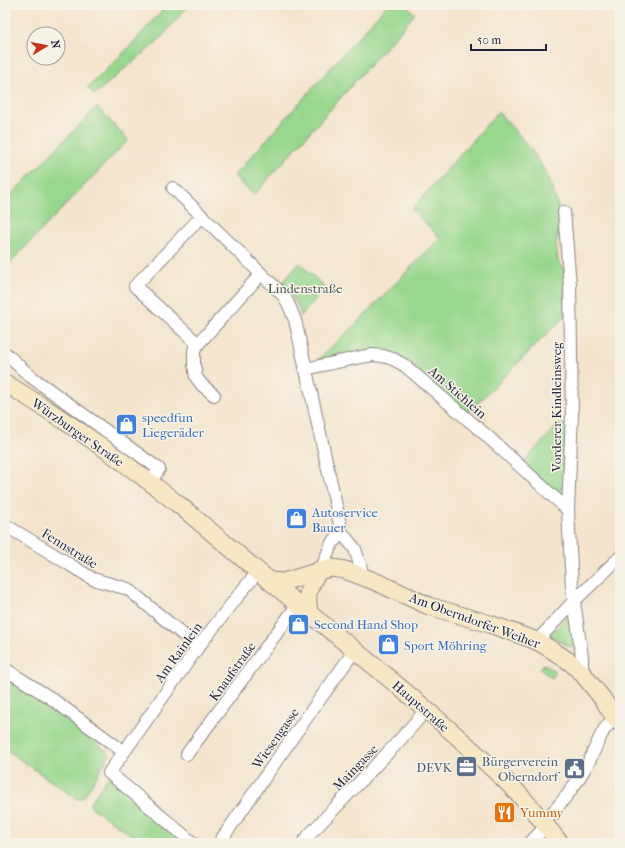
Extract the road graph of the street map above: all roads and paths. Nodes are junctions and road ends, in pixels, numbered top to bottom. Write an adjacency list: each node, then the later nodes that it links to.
1 (173, 188): 3 (street)
2 (564, 212): 11 (street, Vorderer Kindleinsweg)
3 (202, 216): 4 (street); 5 (street)
4 (261, 274): 5 (street); 7 (street)
5 (198, 344): 9 (street)
6 (5, 353): 10 (street, Würzburger Straße)
7 (305, 369): 11 (street, Am Stichlein); 13 (street)
8 (5, 383): 10 (main road, Würzburger Straße)
9 (214, 395)
10 (150, 483): 17 (main road, Würzburger Straße)
11 (568, 510): 18 (street, Vorderer Kindleinsweg)
12 (5, 525): 21 (street, Fennstraße)
13 (342, 533): 15 (street); 16 (street)
14 (620, 557): 18 (street)
15 (321, 570): 16 (main road, Am Oberndorfer Weiher); 17 (main road, Am Oberndorfer Weiher); 19 (main road)
16 (359, 575): 20 (main road, Am Oberndorfer Weiher)
17 (264, 576): 19 (main road, Hauptstraße); 21 (street, Am Rainlein)
18 (574, 602): 20 (street); 24 (street, Vorderer Kindleinsweg)
19 (304, 609): 22 (main road, Hauptstraße); 28 (street, Knaufstraße)
20 (537, 641): 24 (main road, Am Oberndorfer Weiher)
21 (198, 647): 27 (street, Am Rainlein)
22 (355, 650): 25 (main road, Hauptstraße); 31 (street, Wiesengasse)
23 (5, 669): 27 (street)
24 (582, 673): 26 (main road, Am Oberndorfer Weiher)
25 (427, 709): 29 (main road, Hauptstraße); 32 (street, Maingasse)
26 (617, 721): 29 (street)
27 (124, 752): 30 (street, Am Rainlein)
28 (187, 754)
29 (545, 824): 33 (street); 34 (main road, Hauptstraße)
30 (193, 843)
31 (219, 843)
32 (303, 843)
33 (530, 843)
34 (560, 843)

